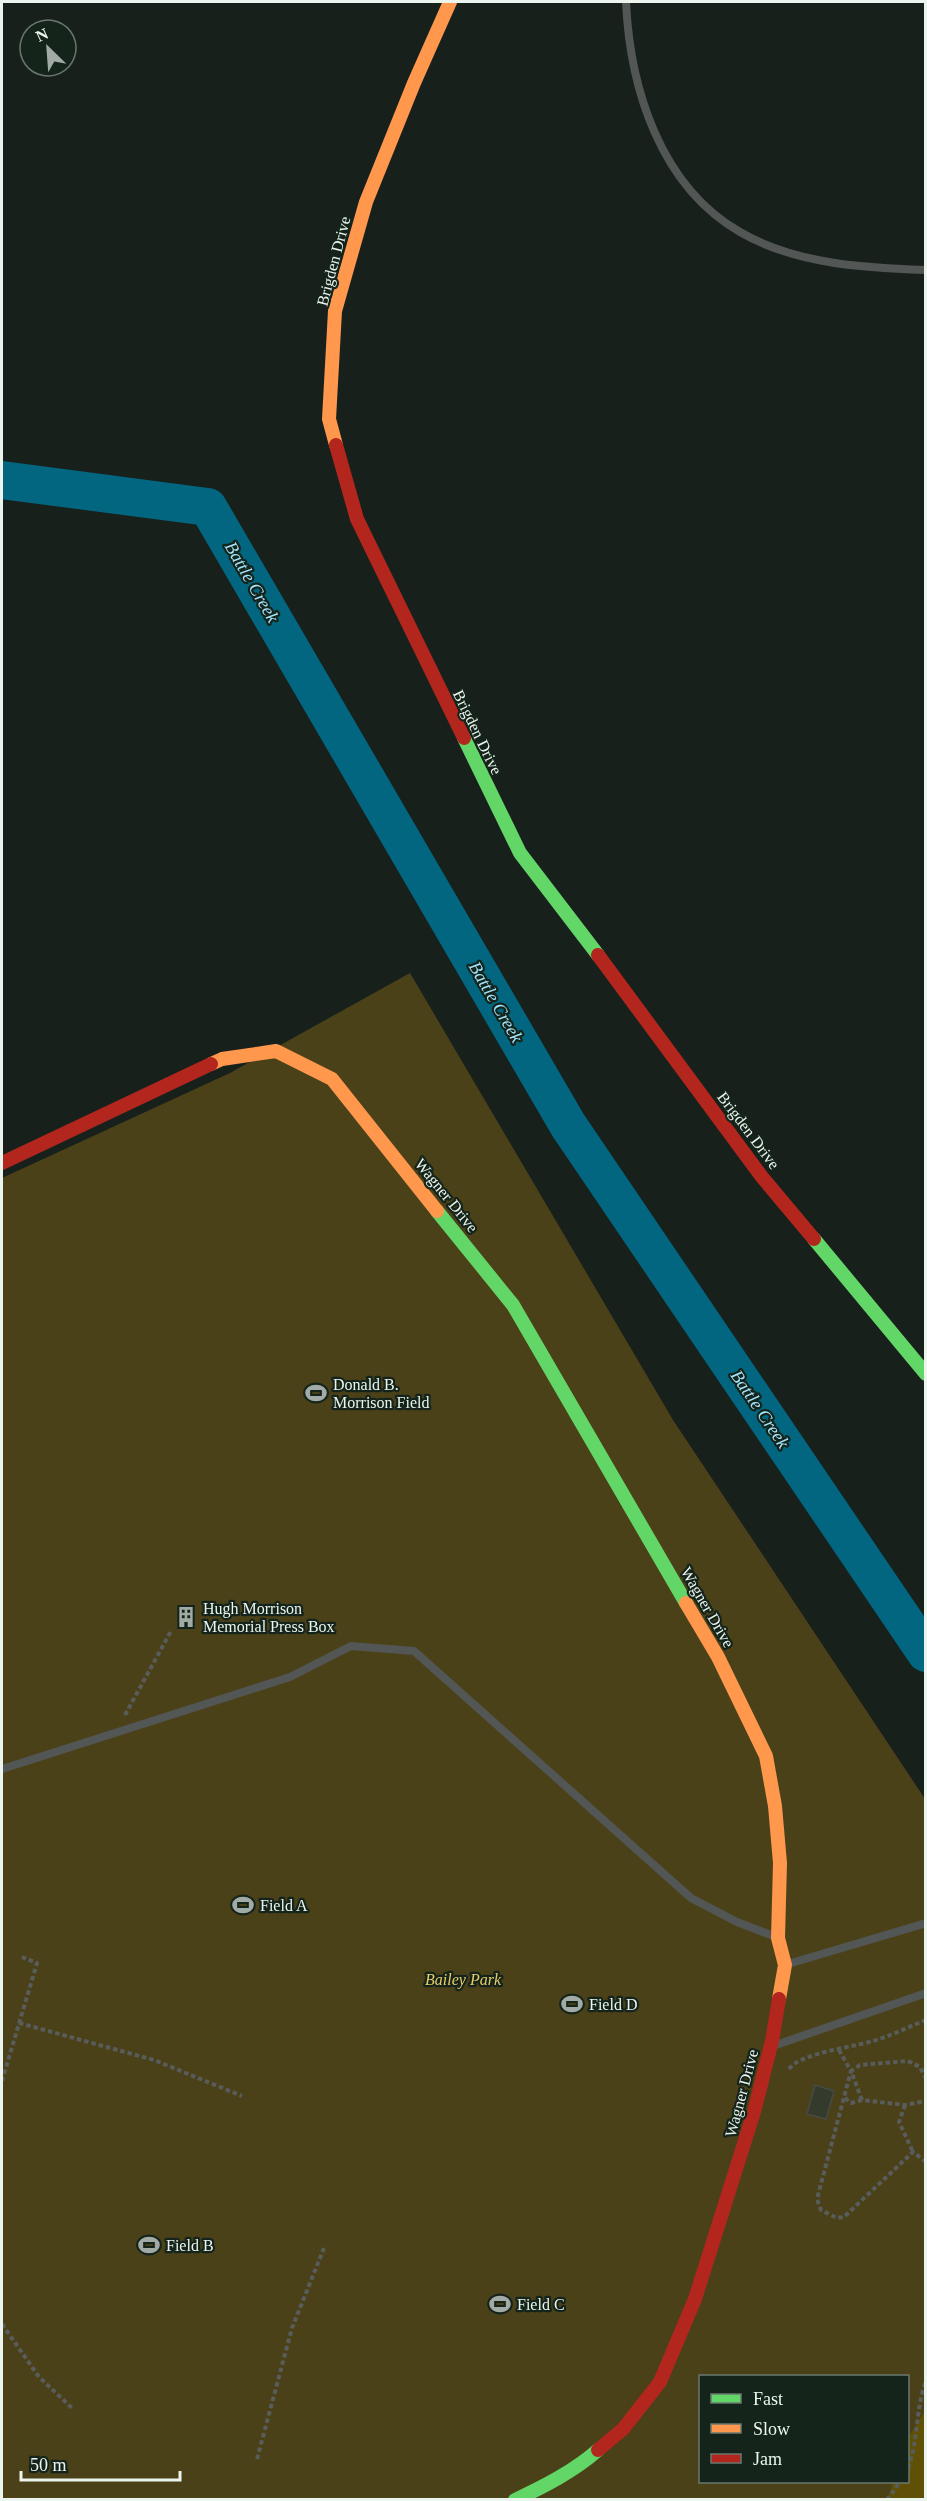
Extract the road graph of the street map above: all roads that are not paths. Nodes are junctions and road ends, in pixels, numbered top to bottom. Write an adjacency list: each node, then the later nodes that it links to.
1 (450, 2): 5 (street, Brigden Drive)
2 (626, 2): 3 (lane)
3 (926, 270)
4 (2, 1163): 8 (street, Wagner Drive)
5 (926, 1374)
6 (2, 1769): 8 (lane)
7 (926, 1923): 9 (lane)
8 (778, 1938): 9 (street, Wagner Drive)
9 (785, 1965): 11 (street, Wagner Drive)
10 (926, 1993): 11 (lane)
11 (771, 2047): 12 (street, Wagner Drive)
12 (515, 2499)

